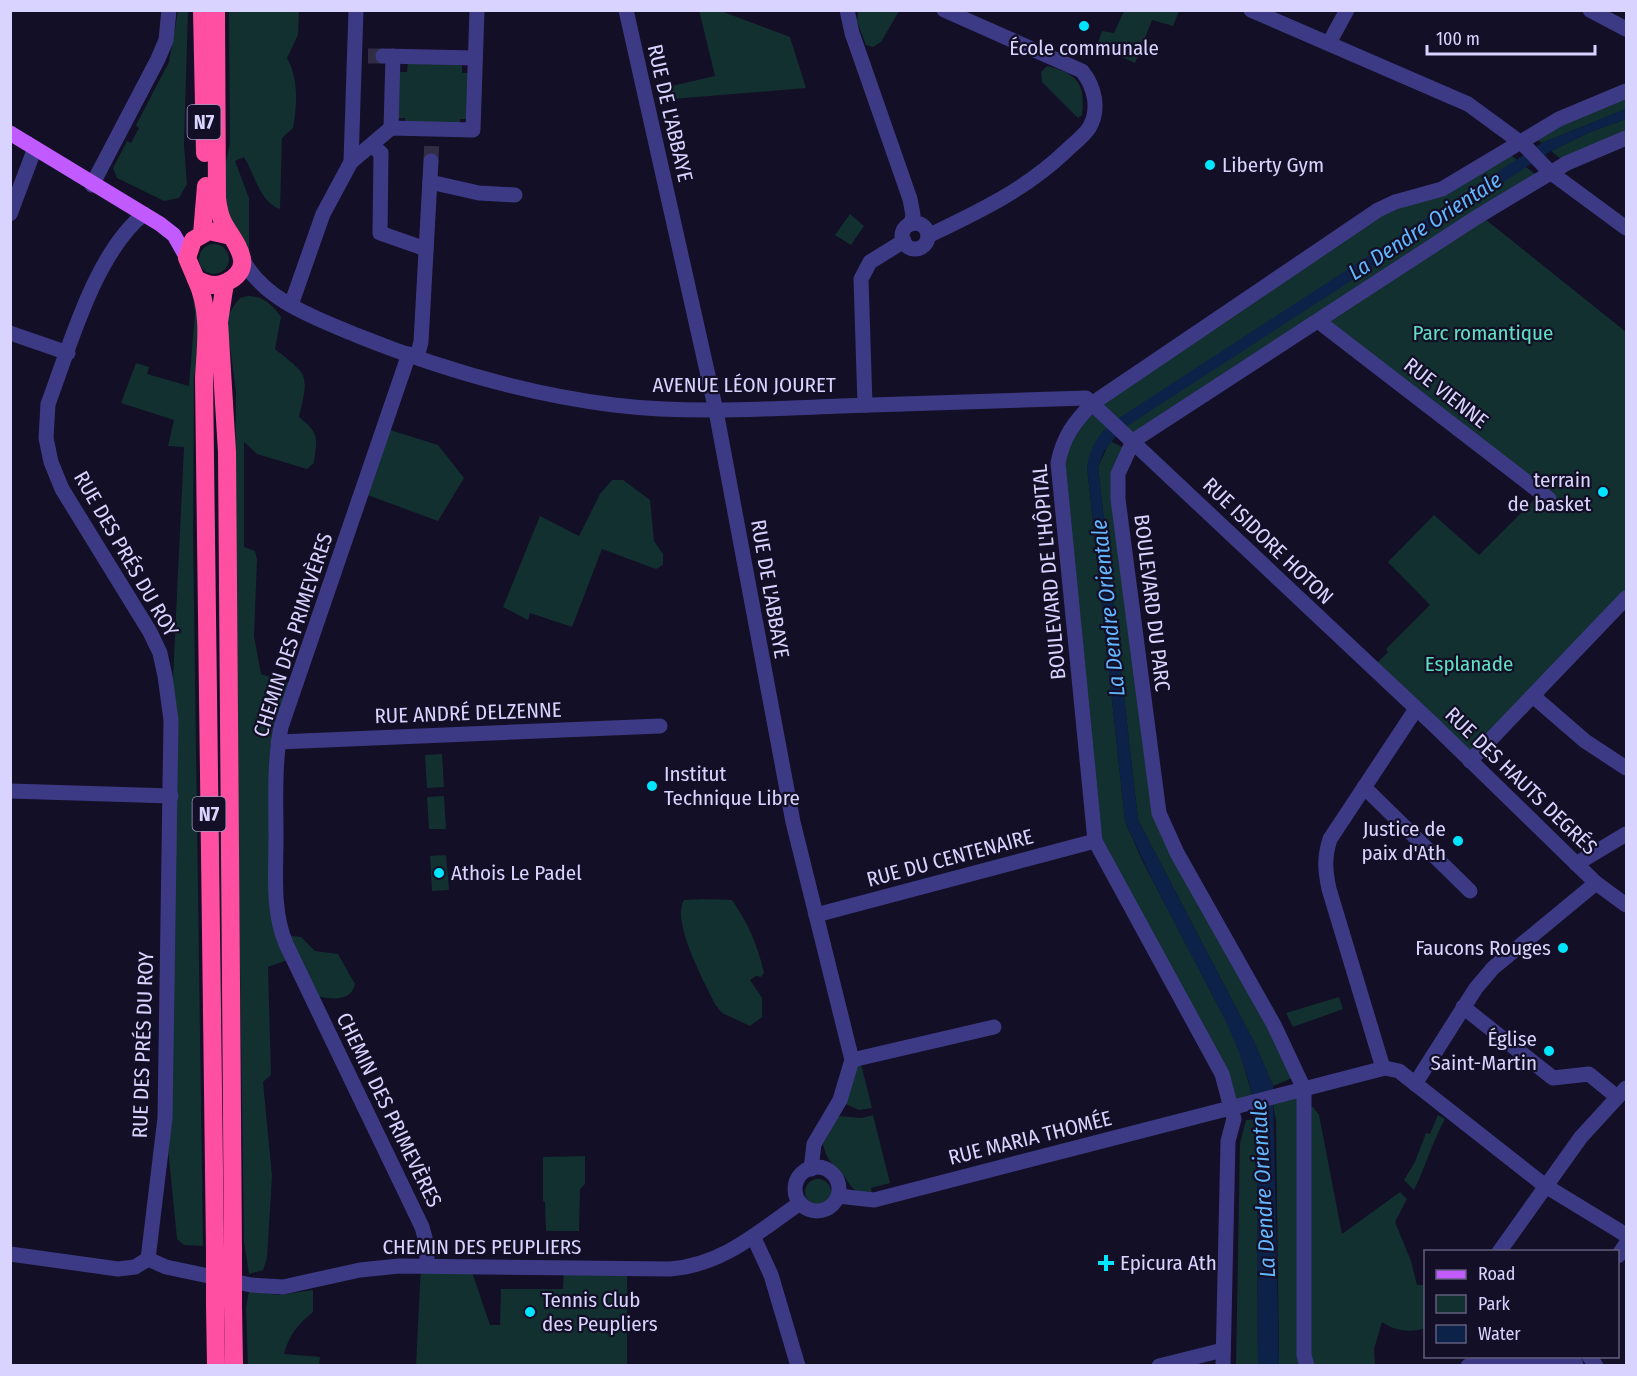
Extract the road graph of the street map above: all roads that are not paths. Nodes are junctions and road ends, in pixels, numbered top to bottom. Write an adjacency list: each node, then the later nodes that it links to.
1 (169, 10): 26 (street)
2 (202, 10): 33 (highway, N7)
3 (216, 10): 34 (highway, N7)
4 (356, 10): 23 (street)
5 (477, 10): 14 (street)
6 (626, 10): 50 (street, RUE DE L'ABBAYE)
7 (847, 10): 31 (street)
8 (944, 10): 35 (street)
9 (1251, 10): 13 (street)
10 (1347, 10): 13 (street)
11 (1590, 10): 12 (street)
12 (1626, 29)
13 (1329, 44): 19 (street)
14 (475, 58): 16 (street); 16 (street)
15 (1626, 91): 19 (street, BOULEVARD DE L'HÔPITAL)
16 (391, 128): 20 (street)
17 (10, 133): 21 (main road)
18 (1626, 138): 24 (street)
19 (1521, 143): 24 (street); 48 (street, BOULEVARD DE L'HÔPITAL)
20 (372, 146): 23 (street); 37 (street)
21 (35, 148): 26 (main road); 28 (street)
22 (431, 161): 25 (street, CHEMIN DES PRIMEVÈRES)
23 (351, 162): 43 (street)
24 (1548, 168): 32 (street); 44 (street)
25 (430, 182): 27 (street); 37 (street, CHEMIN DES PRIMEVÈRES)
26 (92, 185): 29 (main road)
27 (515, 195)
28 (10, 214)
29 (144, 214): 30 (main road); 46 (street, RUE DES PRÉS DU ROY)
30 (160, 224): 33 (main road); 38 (main road)
31 (911, 225): 35 (street); 36 (street)
32 (1626, 228)
33 (201, 234): 34 (highway); 38 (highway)
34 (231, 236): 39 (highway)
35 (928, 236): 36 (street)
36 (904, 241): 49 (street)
37 (426, 249): 47 (street, CHEMIN DES PRIMEVÈRES)
38 (187, 258): 40 (highway)
39 (242, 258): 41 (highway); 42 (street, AVENUE LÉON JOURET)
40 (196, 279): 41 (highway); 84 (highway, N7)
41 (228, 282): 42 (street, AVENUE LÉON JOURET); 84 (highway, N7)
42 (271, 292): 43 (street, AVENUE LÉON JOURET)
43 (291, 305): 47 (street, AVENUE LÉON JOURET)
44 (1317, 321): 51 (street); 52 (street, RUE VIENNE)
45 (10, 333): 46 (street)
46 (68, 353): 62 (street, RUE DES PRÉS DU ROY)
47 (413, 356): 50 (street, AVENUE LÉON JOURET); 57 (street, CHEMIN DES PRIMEVÈRES)
48 (1093, 403): 49 (street, AVENUE LÉON JOURET); 51 (street, RUE ISIDORE HOTON); 64 (street, BOULEVARD DE L'HÔPITAL)
49 (865, 405): 50 (street, AVENUE LÉON JOURET)
50 (716, 411): 69 (street, RUE DE L'ABBAYE)
51 (1133, 441): 55 (street, RUE ISIDORE HOTON); 75 (street, BOULEVARD DU PARC)
52 (1549, 499)
53 (1626, 598): 54 (street)
54 (1533, 696): 58 (street); 59 (street)
55 (1416, 709): 58 (street, RUE DES HAUTS DEGRÉS); 60 (street)
56 (660, 726): 57 (street, RUE ANDRÉ DELZENNE)
57 (278, 742): 88 (street, CHEMIN DES PRIMEVÈRES)
58 (1470, 761): 65 (street, RUE DES HAUTS DEGRÉS)
59 (1626, 768)
60 (1364, 787): 67 (street); 73 (street)
61 (10, 790): 62 (street)
62 (171, 796): 87 (street, RUE DES PRÉS DU ROY)
63 (1626, 834): 65 (street)
64 (1095, 841): 69 (street, RUE DU CENTENAIRE); 77 (street, BOULEVARD DE L'HÔPITAL)
65 (1576, 864): 66 (street, RUE DES HAUTS DEGRÉS)
66 (1596, 883): 68 (street, RUE DES HAUTS DEGRÉS); 70 (street)
67 (1470, 891)
68 (1626, 905)
69 (816, 915): 72 (street, RUE DE L'ABBAYE)
70 (1463, 1007): 74 (street); 76 (street)
71 (994, 1027): 72 (street)
72 (852, 1060): 78 (street)
73 (1383, 1068): 74 (street); 75 (street, RUE MARIA THOMÉE)
74 (1414, 1084): 79 (street)
75 (1299, 1090): 77 (street, RUE MARIA THOMÉE); 97 (street)
76 (1622, 1092): 79 (street)
77 (1236, 1107): 80 (street, RUE MARIA THOMÉE); 90 (street)
78 (811, 1168): 80 (street); 81 (street)
79 (1545, 1185): 82 (street); 85 (street)
80 (838, 1196): 81 (street)
81 (800, 1203): 83 (street, CHEMIN DES PEUPLIERS)
82 (1626, 1235)
83 (754, 1238): 88 (street, CHEMIN DES PEUPLIERS); 95 (street)
84 (224, 1249): 89 (highway, N7, bridge)
85 (1500, 1250)
86 (10, 1254): 87 (street)
87 (148, 1259): 88 (street, CHEMIN DES PEUPLIERS)
88 (427, 1266)
89 (224, 1305): 93 (highway, N7); 94 (highway, N7)
90 (1223, 1358): 96 (street)
91 (1520, 1358): 92 (street); 98 (street)
92 (1578, 1362)
93 (216, 1365)
94 (234, 1365)
95 (798, 1365)
96 (1159, 1365)
97 (1307, 1365)
98 (1468, 1365)

